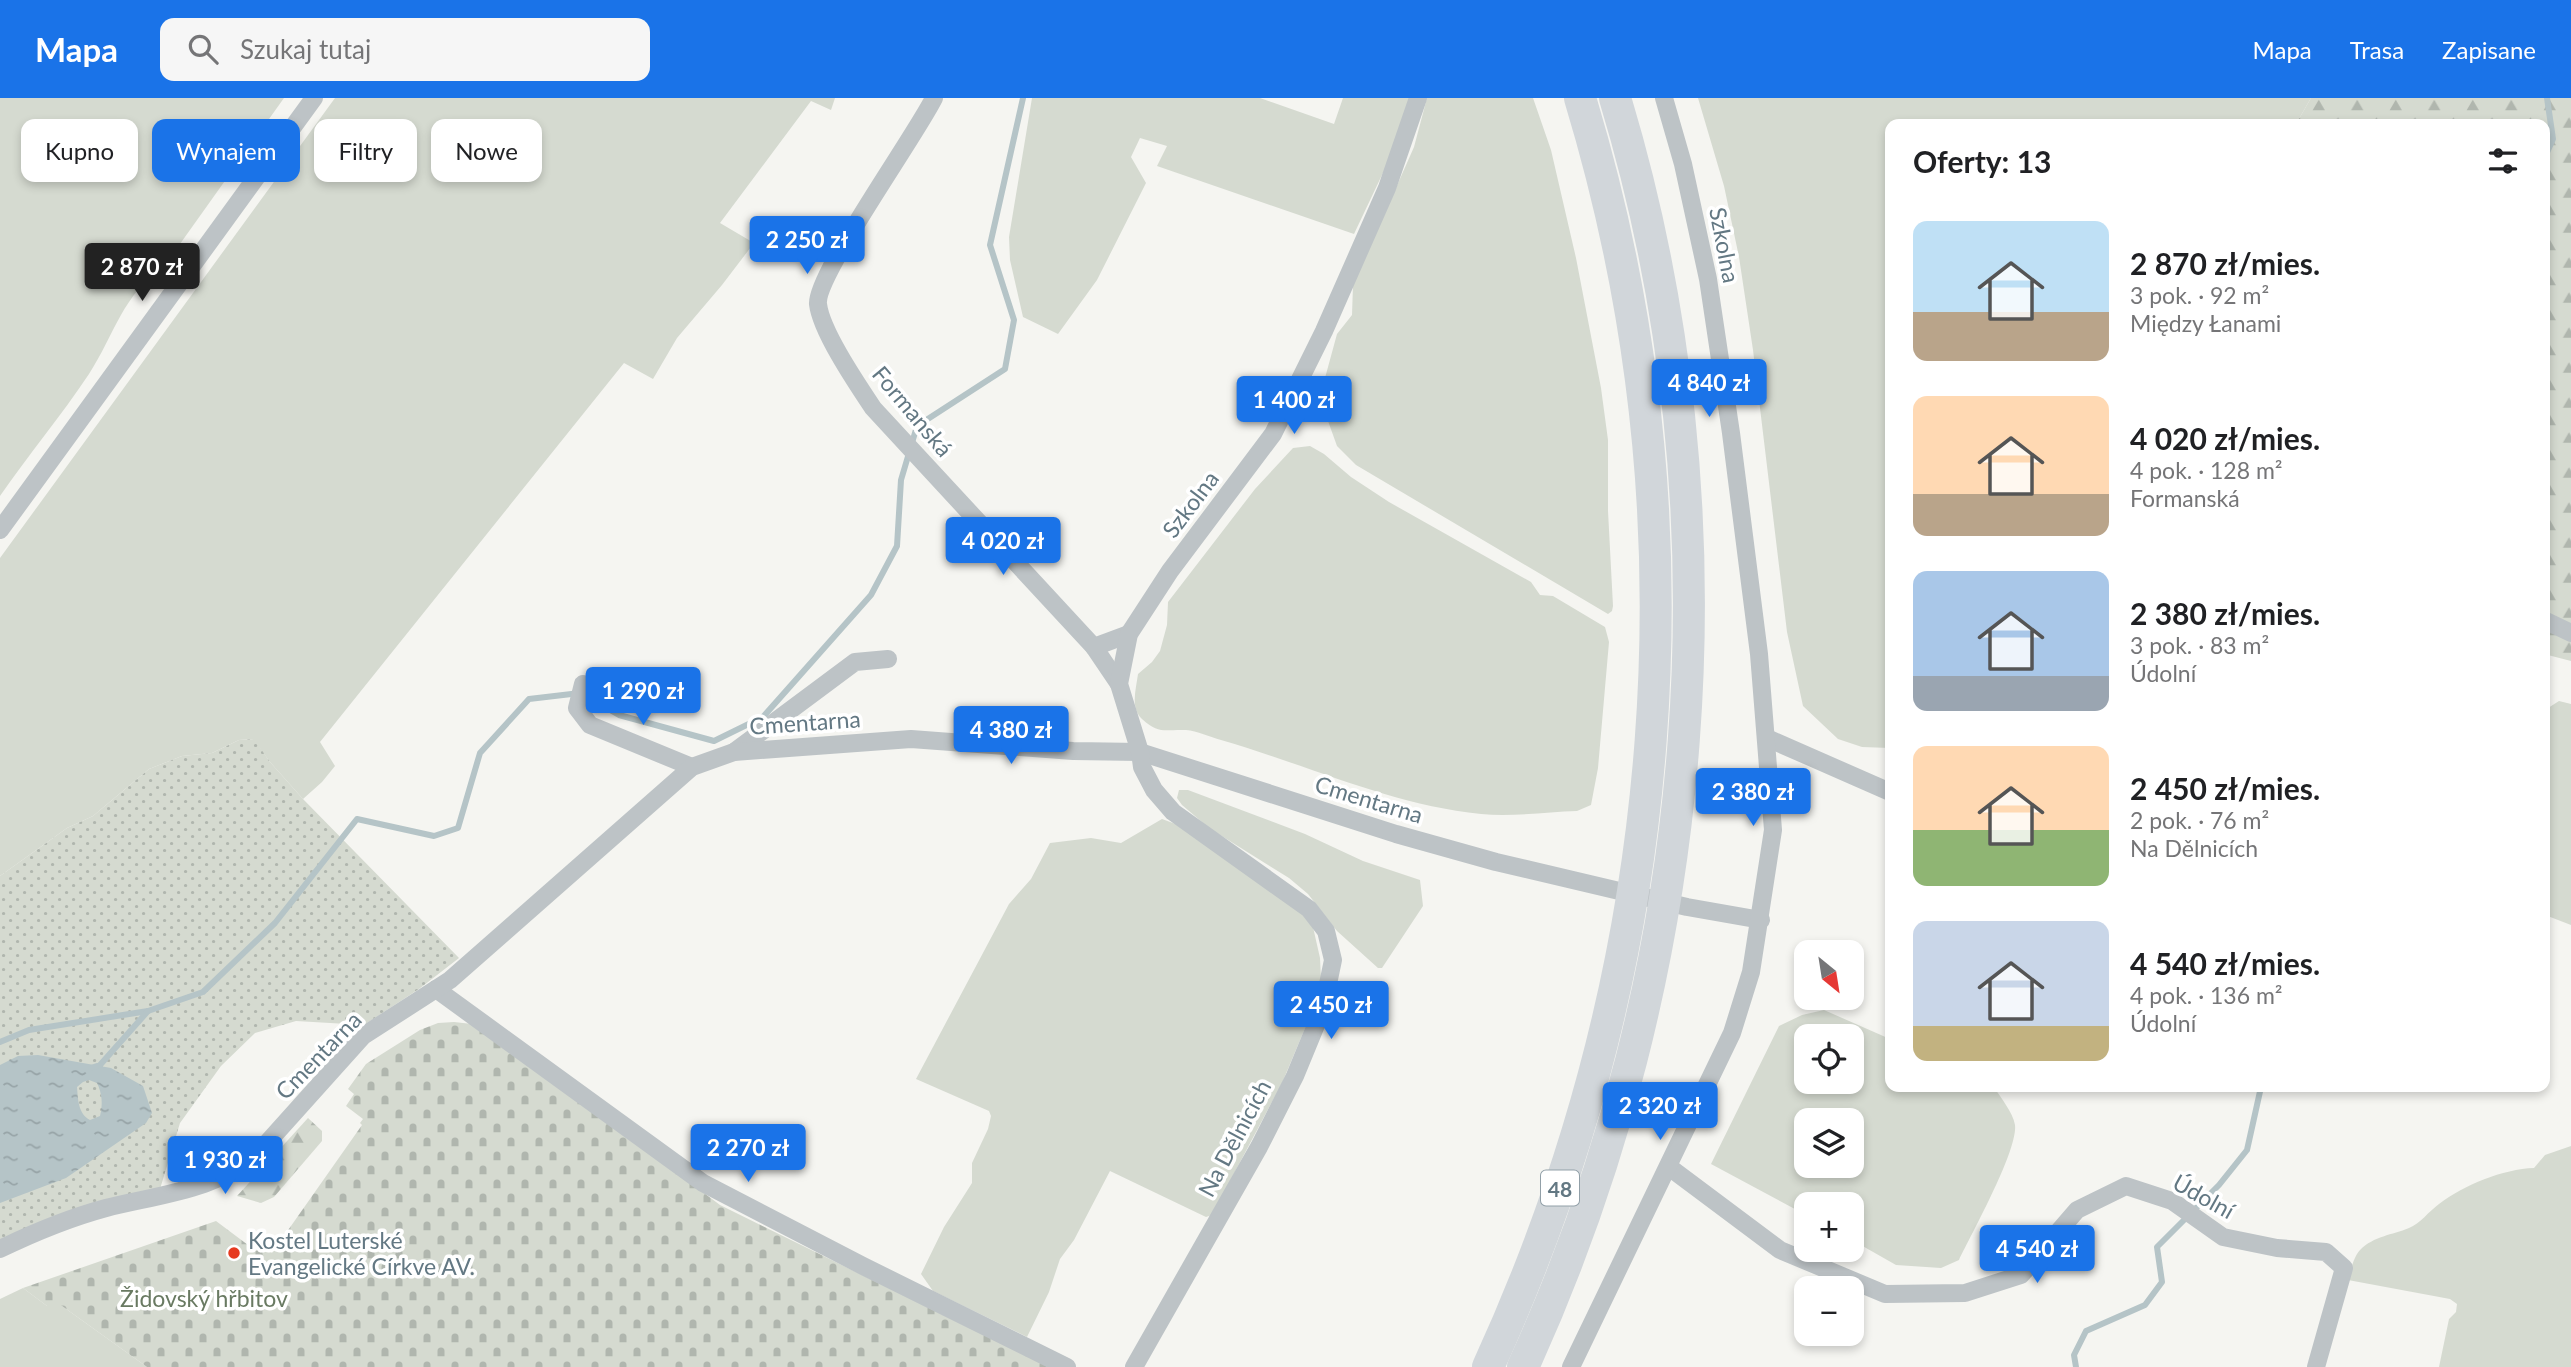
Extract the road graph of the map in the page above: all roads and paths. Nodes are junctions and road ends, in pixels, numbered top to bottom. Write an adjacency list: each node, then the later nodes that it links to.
1 (314, 98): 7 (street)
2 (934, 98): 11 (street, Formanská)
3 (1418, 98): 10 (street, Szkolna)
4 (1580, 98): 26 (highway, 48)
5 (1615, 98): 27 (highway, 48)
6 (1664, 98): 15 (street, Szkolna)
7 (0, 530)
8 (2550, 623): 9 (street)
9 (2571, 633)
10 (1129, 634): 11 (street); 14 (street, Szkolna)
11 (1094, 646): 14 (street, Formanská)
12 (888, 659): 16 (street)
13 (583, 684): 18 (street)
14 (1119, 684): 17 (street, Szkolna)
15 (1767, 738): 19 (street); 20 (street, Szkolna)
16 (734, 752): 17 (street, Cmentarna); 18 (street, Cmentarna)
17 (1140, 752): 20 (street, Cmentarna); 25 (street, Na Dělnicích)
18 (692, 768): 21 (street, Cmentarna)
19 (1885, 790)
20 (1761, 920): 22 (street, Szkolna)
21 (436, 989): 23 (street, Cmentarna); 24 (street)
22 (1669, 1167): 28 (street, Szkolna); 29 (street, Údolní)
23 (0, 1249)
24 (1067, 1367)
25 (1134, 1367)
26 (1488, 1367)
27 (1523, 1367)
28 (1572, 1367)
29 (2316, 1367)

